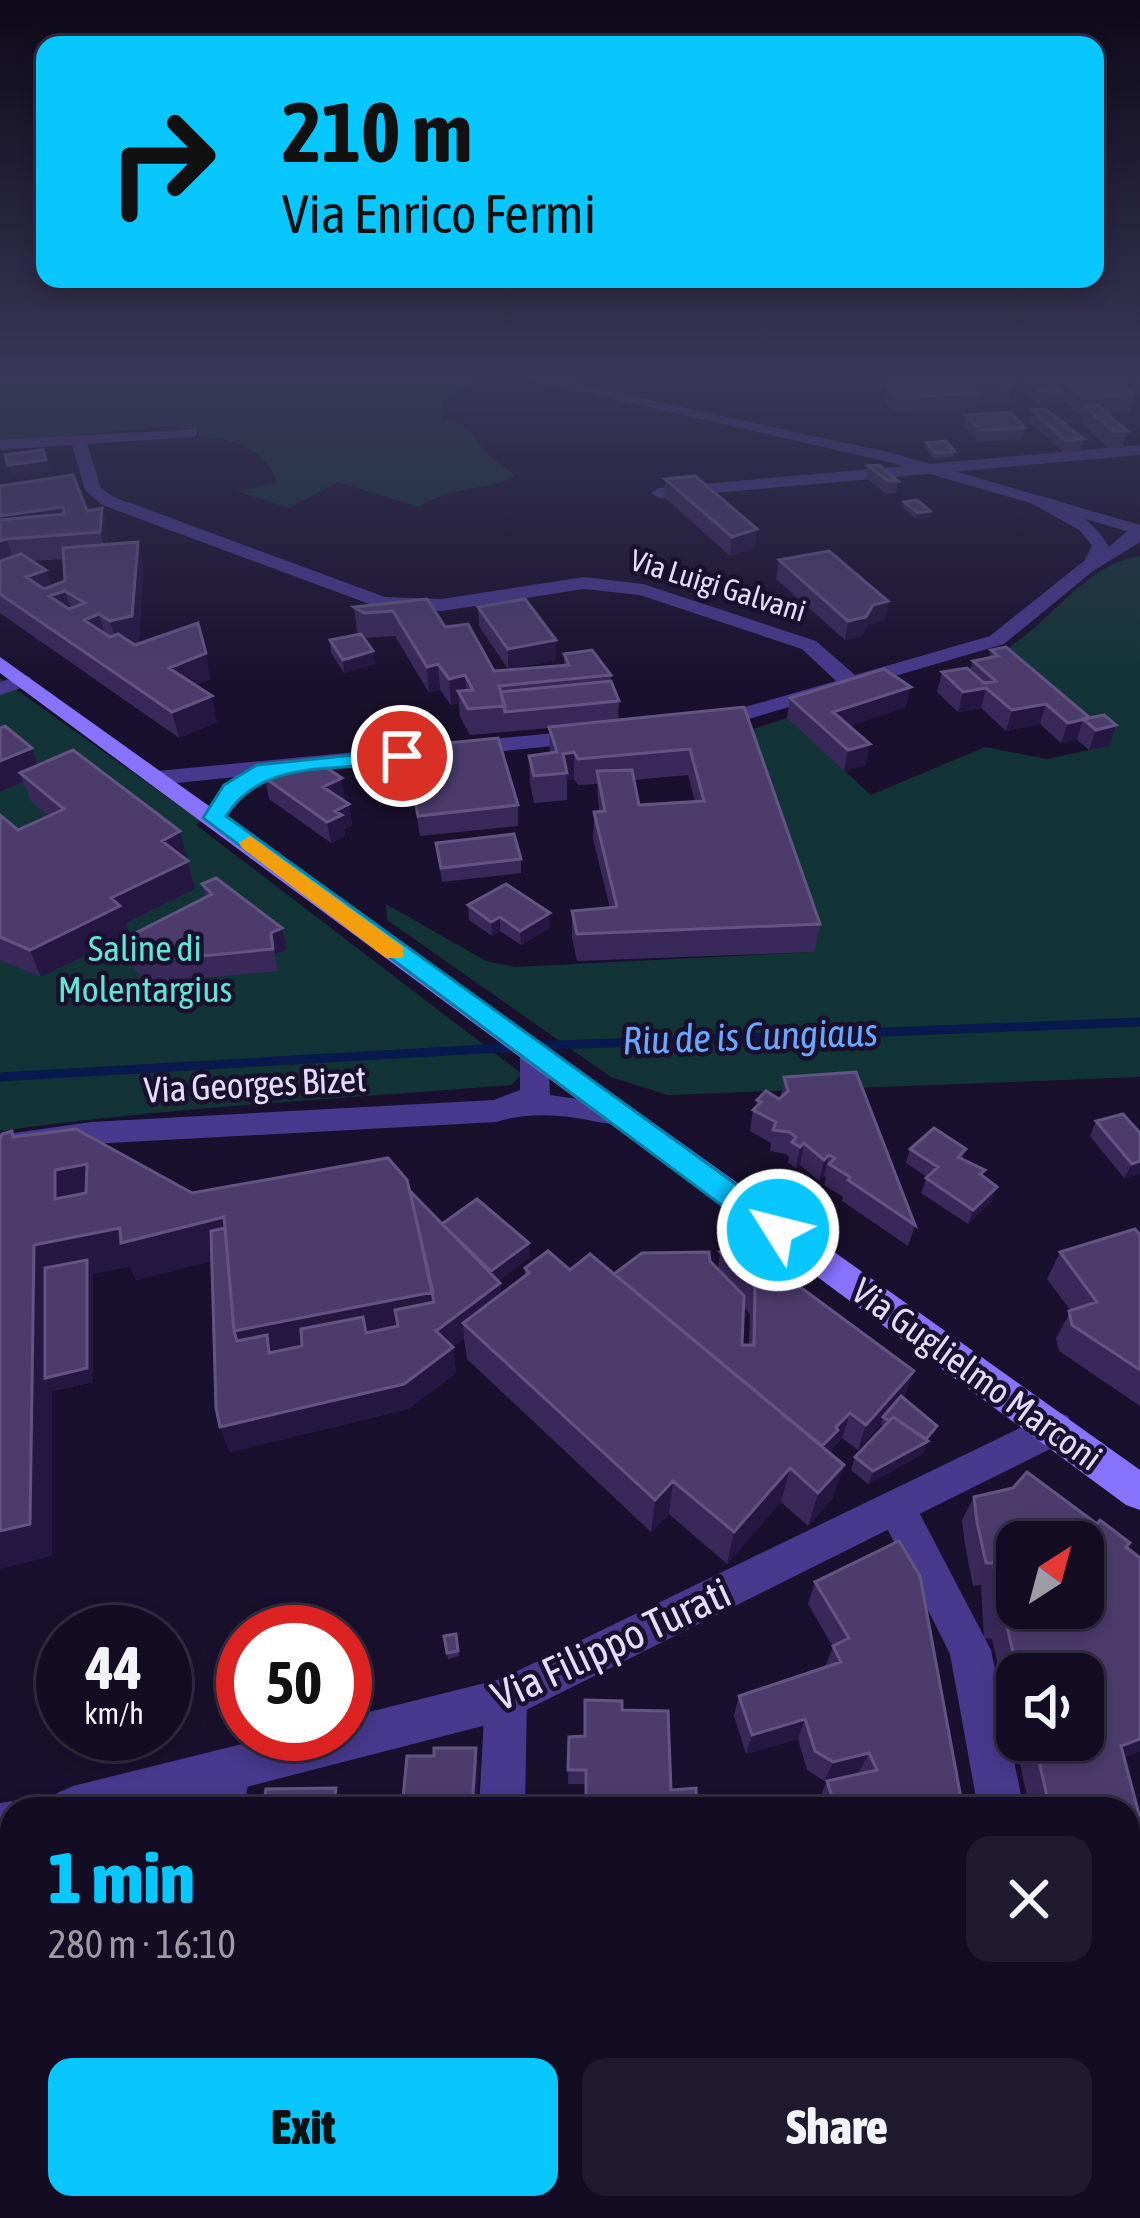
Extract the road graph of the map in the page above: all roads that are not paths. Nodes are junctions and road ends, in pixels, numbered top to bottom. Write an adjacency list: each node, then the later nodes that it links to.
1 (90, 479): 11 (street, Via Luigi Galvani)
2 (805, 479): 4 (street)
3 (965, 479): 5 (street)
4 (659, 494)
5 (1039, 500): 6 (street); 8 (street)
6 (1137, 529): 8 (street)
7 (1140, 551): 8 (street)
8 (1103, 553): 11 (street)
9 (0, 663): 10 (main road, Via Guglielmo Marconi)
10 (23, 681): 12 (street); 16 (main road, Via Guglielmo Marconi)
11 (852, 684): 13 (street)
12 (0, 689)
13 (676, 728)
14 (608, 735): 15 (street)
15 (257, 770): 16 (street); 17 (street); 18 (street)
16 (157, 778): 17 (main road, Via Guglielmo Marconi)
17 (181, 795): 18 (main road, Via Guglielmo Marconi)
18 (214, 818): 19 (main road, Via Guglielmo Marconi)
19 (536, 1068): 20 (street); 21 (main road, Via Guglielmo Marconi)
20 (514, 1105): 21 (street, Via Georges Bizet); 22 (street, Via Georges Bizet)
21 (605, 1107): 23 (main road, Via Guglielmo Marconi)
22 (0, 1147)
23 (1054, 1428): 24 (main road, Via Guglielmo Marconi); 25 (street, Via Filippo Turati)
24 (1137, 1486)
25 (896, 1508): 26 (street, Via Filippo Turati); 30 (street)
26 (506, 1700): 27 (street, Via Filippo Turati); 29 (street)
27 (224, 1791): 28 (street, Via Filippo Turati)
28 (174, 1797)
29 (502, 1797)
30 (999, 1797)

